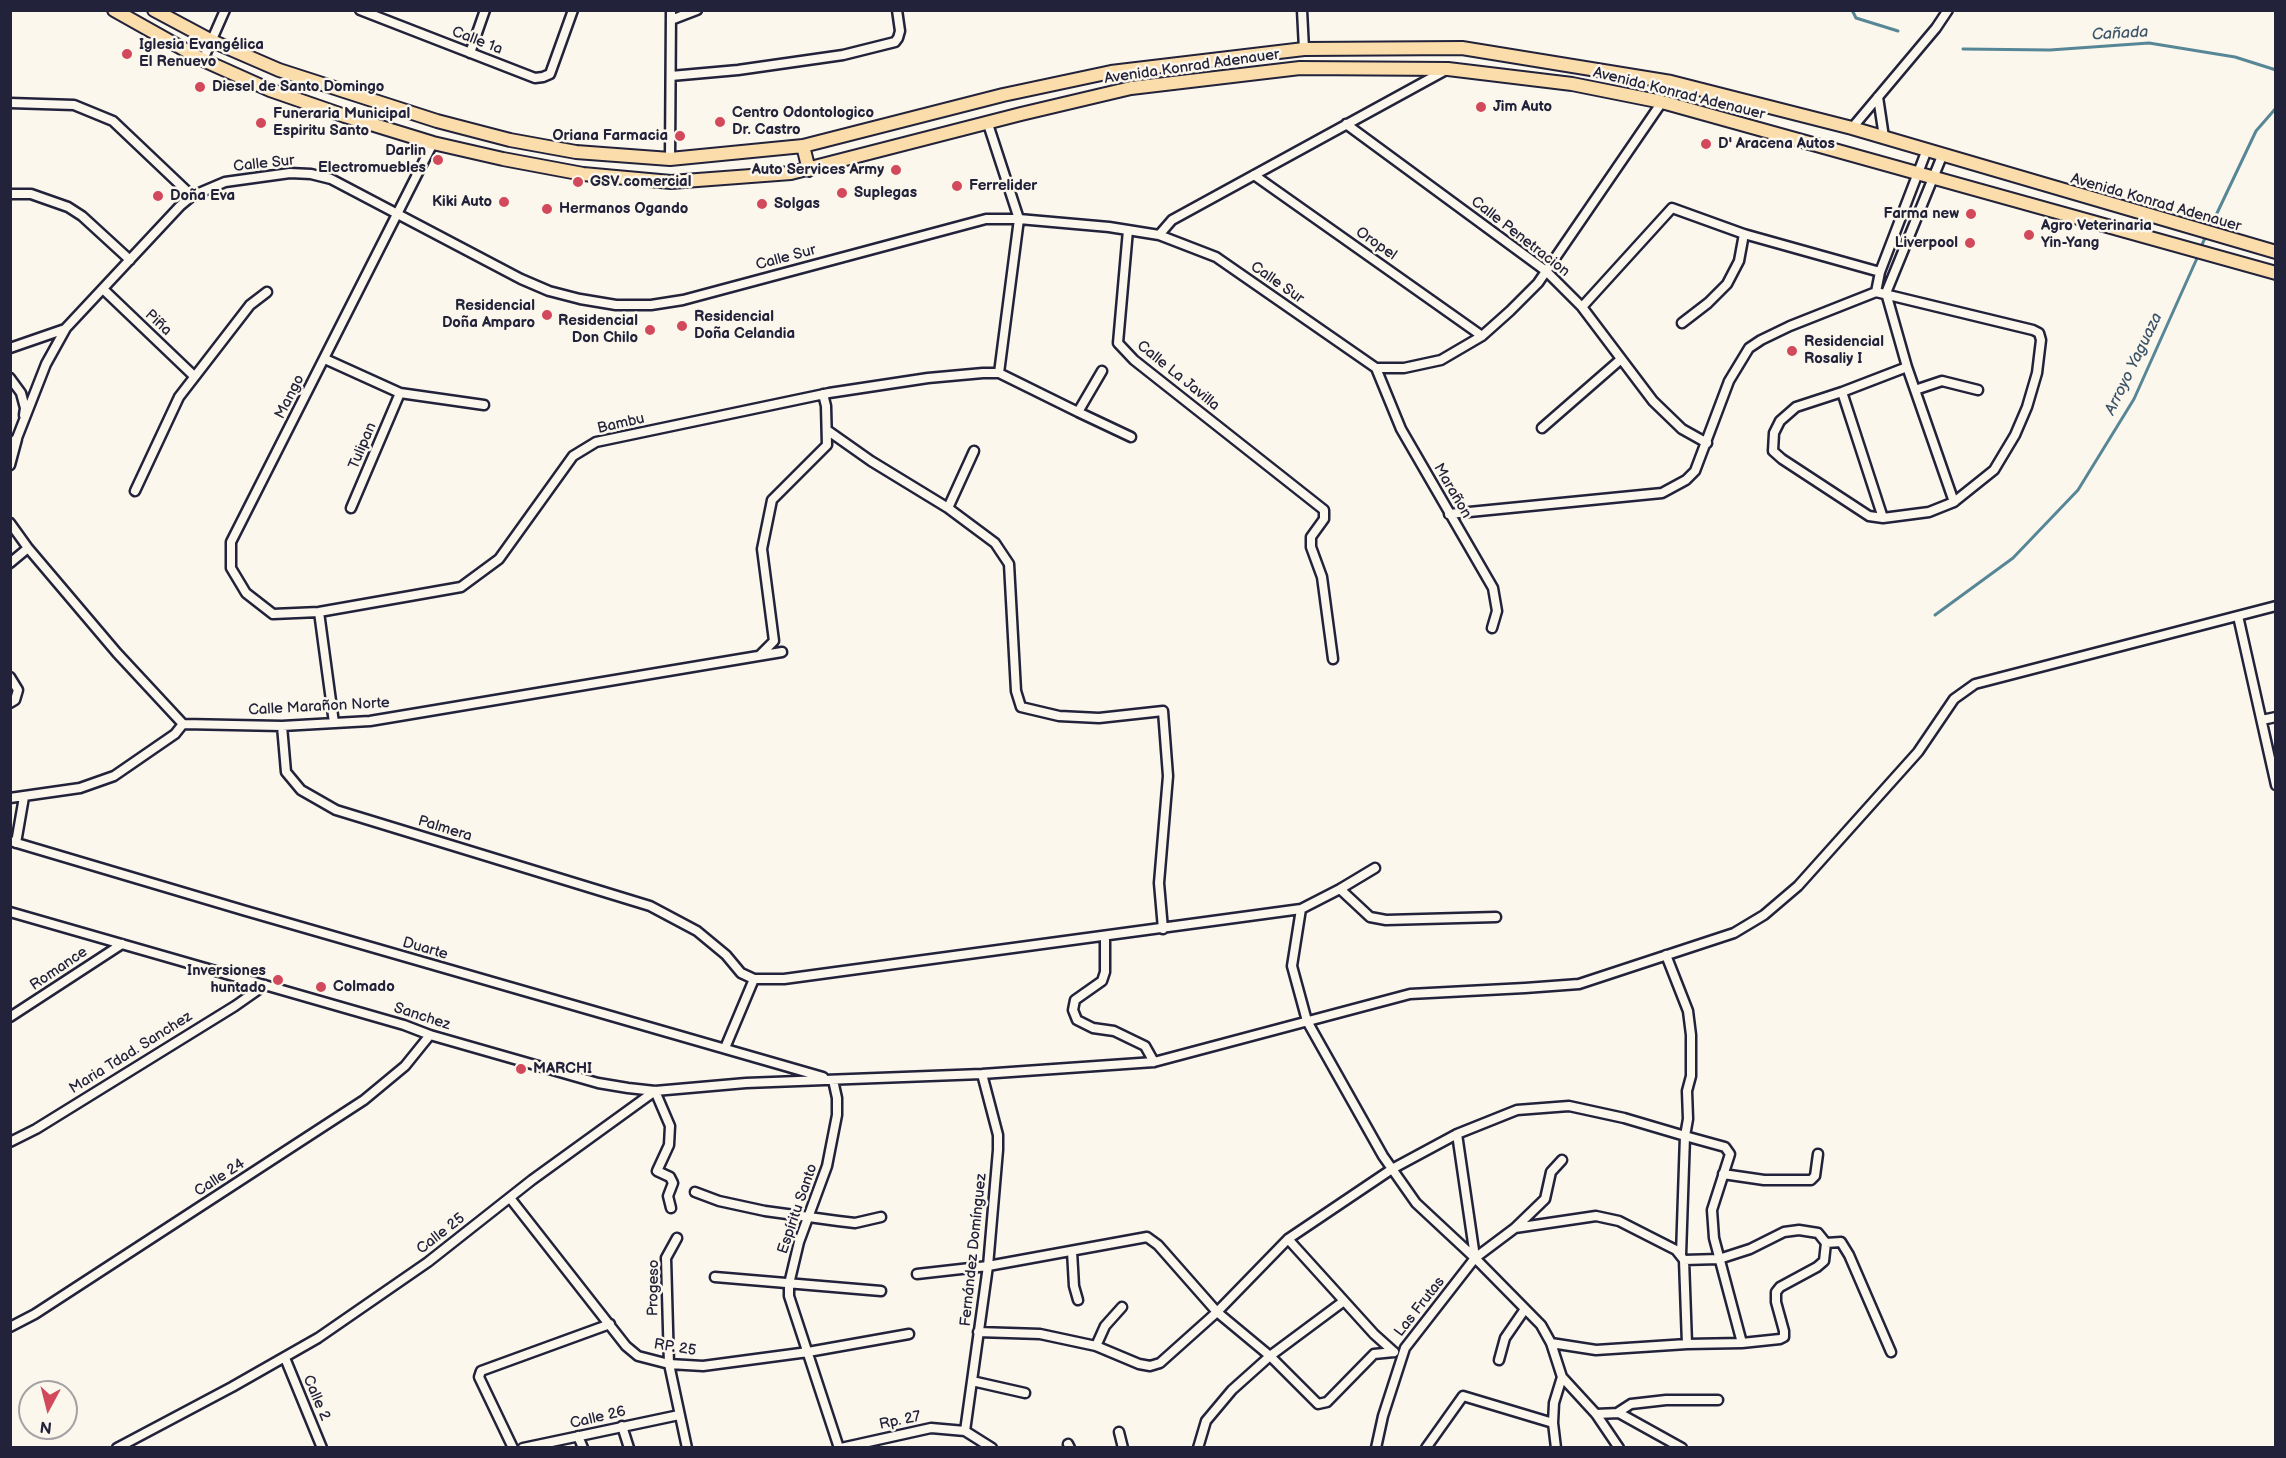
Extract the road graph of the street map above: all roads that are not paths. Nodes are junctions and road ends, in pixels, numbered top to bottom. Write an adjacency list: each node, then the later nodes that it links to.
1 (114, 10): 15 (main road, Avenida Konrad Adenauer)
2 (154, 10): 12 (main road, Avenida Konrad Adenauer)
3 (225, 10): 12 (street)
4 (360, 10): 14 (street, Calle 1a)
5 (485, 10): 14 (street)
6 (573, 10): 14 (street, Calle 1a)
7 (697, 10): 11 (street)
8 (897, 10): 17 (street)
9 (1302, 10): 13 (street)
10 (1950, 11): 18 (street)
11 (671, 15): 17 (street)
12 (212, 41): 15 (street); 29 (main road, Avenida Konrad Adenauer)
13 (1304, 49): 23 (main road, Avenida Konrad Adenauer); 26 (main road, Avenida Konrad Adenauer)
14 (470, 53)
15 (203, 60): 25 (main road, Avenida Konrad Adenauer)
16 (1448, 69): 19 (main road, Avenida Konrad Adenauer); 21 (main road, Avenida Konrad Adenauer); 22 (street)
17 (671, 76): 29 (street)
18 (1878, 97): 23 (street); 24 (street)
19 (1662, 102): 31 (main road, Avenida Konrad Adenauer); 43 (street)
20 (10, 103): 35 (street)
21 (988, 124): 30 (main road, Avenida Konrad Adenauer); 37 (street)
22 (1346, 124): 32 (street); 43 (street, Calle Penetracion)
23 (1851, 128): 24 (main road, Avenida Konrad Adenauer)
24 (1884, 138): 27 (main road, Avenida Konrad Adenauer)
25 (434, 143): 30 (main road, Avenida Konrad Adenauer); 36 (street, Mango)
26 (803, 146): 29 (main road, Avenida Konrad Adenauer); 30 (main road)
27 (1926, 152): 28 (main road, Avenida Konrad Adenauer); 31 (street)
28 (1942, 156): 33 (street); 41 (main road, Avenida Konrad Adenauer)
29 (670, 159)
30 (809, 170)
31 (1918, 173): 33 (main road, Avenida Konrad Adenauer); 44 (street)
32 (1254, 175): 40 (street); 53 (street, Oropel)
33 (1934, 178): 45 (main road, Avenida Konrad Adenauer); 49 (street)
34 (10, 194): 42 (street)
35 (192, 196): 36 (street, Calle Sur); 42 (street)
36 (398, 214): 37 (street, Calle Sur); 55 (street, Mango)
37 (1019, 219): 38 (street, Calle Sur); 60 (street)
38 (1128, 230): 40 (street, Calle Sur); 96 (street, Calle La Javilla)
39 (1744, 234): 44 (street); 50 (street); 51 (street)
40 (1159, 235): 58 (street, Calle Sur)
41 (2276, 252)
42 (130, 260): 46 (street)
43 (1546, 271): 50 (street, Calle Penetracion); 53 (street)
44 (1880, 272): 48 (street)
45 (2276, 273)
46 (102, 289): 52 (street); 61 (street, Piña)
47 (267, 292): 61 (street)
48 (1876, 292): 49 (street); 75 (street)
49 (1886, 293): 57 (street); 80 (street)
50 (1582, 307): 56 (street, Calle Penetracion)
51 (1682, 323)
52 (66, 328): 54 (street); 70 (street)
53 (1482, 336): 58 (street)
54 (10, 348)
55 (325, 358): 66 (street); 89 (street, Mango)
56 (1620, 360): 71 (street); 75 (street, Calle Penetracion)
57 (1907, 367): 63 (street); 65 (street)
58 (1376, 368): 83 (street, Marañon)
59 (1102, 371): 69 (street)
60 (999, 373): 67 (street, Bambu); 69 (street)
61 (194, 376): 79 (street)
62 (10, 378): 70 (street)
63 (1915, 390): 64 (street); 80 (street)
64 (1978, 390)
65 (1842, 392): 85 (street); 85 (street)
66 (400, 393): 68 (street); 81 (street, Tulipan)
67 (823, 394): 72 (street); 91 (street, Bambu)
68 (484, 405)
69 (1078, 412): 73 (street)
70 (24, 422): 74 (street)
71 (1542, 428)
72 (827, 430): 82 (street); 95 (street)
73 (1131, 437)
74 (17, 438): 76 (street); 78 (street)
75 (1707, 443): 83 (street)
76 (10, 446)
77 (974, 452): 82 (street)
78 (10, 465)
79 (135, 491)
80 (1954, 502): 85 (street)
81 (351, 508)
82 (948, 508): 113 (street)
83 (1449, 514): 93 (street, Marañon)
84 (10, 517): 86 (street)
85 (1883, 518)
86 (13, 526): 87 (street)
87 (28, 548): 88 (street); 102 (street)
88 (10, 563)
89 (246, 593): 91 (street, Bambu)
90 (2276, 606): 92 (street, Sanchez)
91 (319, 612): 101 (street)
92 (2238, 616): 100 (street); 116 (street, Sanchez)
93 (1492, 628)
94 (782, 652): 95 (street, Calle Marañon Norte)
95 (760, 656): 101 (street, Calle Marañon Norte)
96 (1333, 659)
97 (10, 677): 98 (street)
98 (10, 703)
99 (2276, 717): 100 (street)
100 (2262, 720): 104 (street)
101 (334, 723): 103 (street, Calle Marañon Norte)
102 (183, 724): 103 (street, Calle Marañon Norte); 105 (street)
103 (282, 726): 117 (street, Palmera)
104 (2276, 785)
105 (24, 797): 106 (street); 107 (street)
106 (10, 798)
107 (14, 842): 122 (street, Duarte)
108 (1375, 868): 109 (street)
109 (1340, 889): 110 (street); 112 (street)
110 (1301, 909): 113 (street); 120 (street)
111 (10, 912): 115 (street, Sanchez)
112 (1497, 917)
113 (1163, 929): 114 (street)
114 (1105, 937): 117 (street); 123 (street)
115 (122, 944): 118 (street, Sanchez); 119 (street, Romance)
116 (1666, 955): 120 (street, Sanchez); 128 (street)
117 (754, 979): 122 (street)
118 (265, 985): 121 (street, Sanchez); 129 (street, Maria Tdad. Sanchez)
119 (10, 1017)
120 (1307, 1021): 123 (street, Sanchez); 132 (street)
121 (430, 1035): 126 (street, Sanchez); 158 (street, Calle 24)
122 (724, 1048): 125 (street, Duarte)
123 (1154, 1062): 124 (street, Sanchez)
124 (982, 1074): 125 (street, Sanchez); 147 (street, Fernández Domínguez)
125 (832, 1080): 126 (street, Sanchez); 137 (street, Espíritu Santo)
126 (656, 1091): 135 (street, Calle 25); 136 (street)
127 (1457, 1134): 128 (street); 132 (street); 144 (street)
128 (1685, 1136): 133 (street); 145 (street)
129 (10, 1142)
130 (1818, 1154): 133 (street)
131 (1562, 1160): 139 (street, Las Frutas)
132 (1392, 1169): 141 (street); 144 (street)
133 (1723, 1174): 146 (street)
134 (695, 1192): 137 (street)
135 (510, 1197): 157 (street, RP. 25); 169 (street, Calle 25)
136 (670, 1208)
137 (809, 1217): 138 (street); 150 (street, Espíritu Santo)
138 (881, 1217)
139 (1515, 1228): 144 (street, Las Frutas); 145 (street)
140 (677, 1238): 171 (street, Progeso)
141 (1288, 1239): 153 (street); 156 (street)
142 (1826, 1243): 146 (street); 162 (street); 166 (street)
143 (1072, 1251): 147 (street); 152 (street); 156 (street)
144 (1476, 1258): 155 (street); 167 (street, Las Frutas)
145 (1682, 1258): 146 (street); 163 (street)
146 (1719, 1259): 162 (street)
147 (988, 1266): 148 (street); 159 (street, Fernández Domínguez)
148 (917, 1274)
149 (715, 1277): 150 (street)
150 (789, 1284): 151 (street); 165 (street, Espíritu Santo)
151 (881, 1291)
152 (1078, 1300)
153 (1344, 1301): 167 (street); 168 (street)
154 (1122, 1307): 164 (street)
155 (1525, 1309): 161 (street); 170 (street)
156 (1217, 1311): 164 (street); 168 (street)
157 (610, 1324): 171 (street, RP. 25); 187 (street)
158 (10, 1327)
159 (978, 1332): 164 (street); 173 (street, Fernández Domínguez)
160 (909, 1334): 165 (street, RP. 25)
161 (1551, 1343): 163 (street); 172 (street)
162 (1742, 1343): 163 (street)
163 (1687, 1344)
164 (1096, 1346)
165 (808, 1352): 171 (street, RP. 25); 192 (street, Espíritu Santo)
166 (1891, 1352)
167 (1398, 1355): 168 (street); 196 (street, Las Frutas)
168 (1270, 1356): 195 (street)
169 (285, 1358): 185 (street, Calle 25); 186 (street, Calle 2)
170 (1499, 1360)
171 (669, 1364): 177 (street, Progeso)
172 (1562, 1377): 178 (street); 179 (street)
173 (972, 1381): 174 (street); 181 (street, Fernández Domínguez)
174 (1025, 1393)
175 (1718, 1400): 176 (street)
176 (1617, 1413): 178 (street); 200 (street)
177 (680, 1414): 180 (street, Calle 26); 191 (street, Progeso)
178 (1596, 1414): 199 (street)
179 (1553, 1423): 197 (street); 198 (street)
180 (622, 1426): 183 (street, Calle 26); 190 (street)
181 (965, 1431): 192 (street, Rp. 27); 193 (street)
182 (1119, 1432): 194 (street)
183 (578, 1436): 184 (street, Calle 26); 189 (street)
184 (551, 1445): 188 (street, Calle 26)
185 (119, 1447)
186 (322, 1448)
187 (513, 1448)
188 (523, 1448)
189 (583, 1448)
190 (629, 1448)
191 (687, 1448)
192 (840, 1448)
193 (992, 1448)
194 (1123, 1448)
195 (1198, 1448)
196 (1376, 1448)
197 (1426, 1448)
198 (1556, 1448)
199 (1618, 1448)
200 (1682, 1448)

